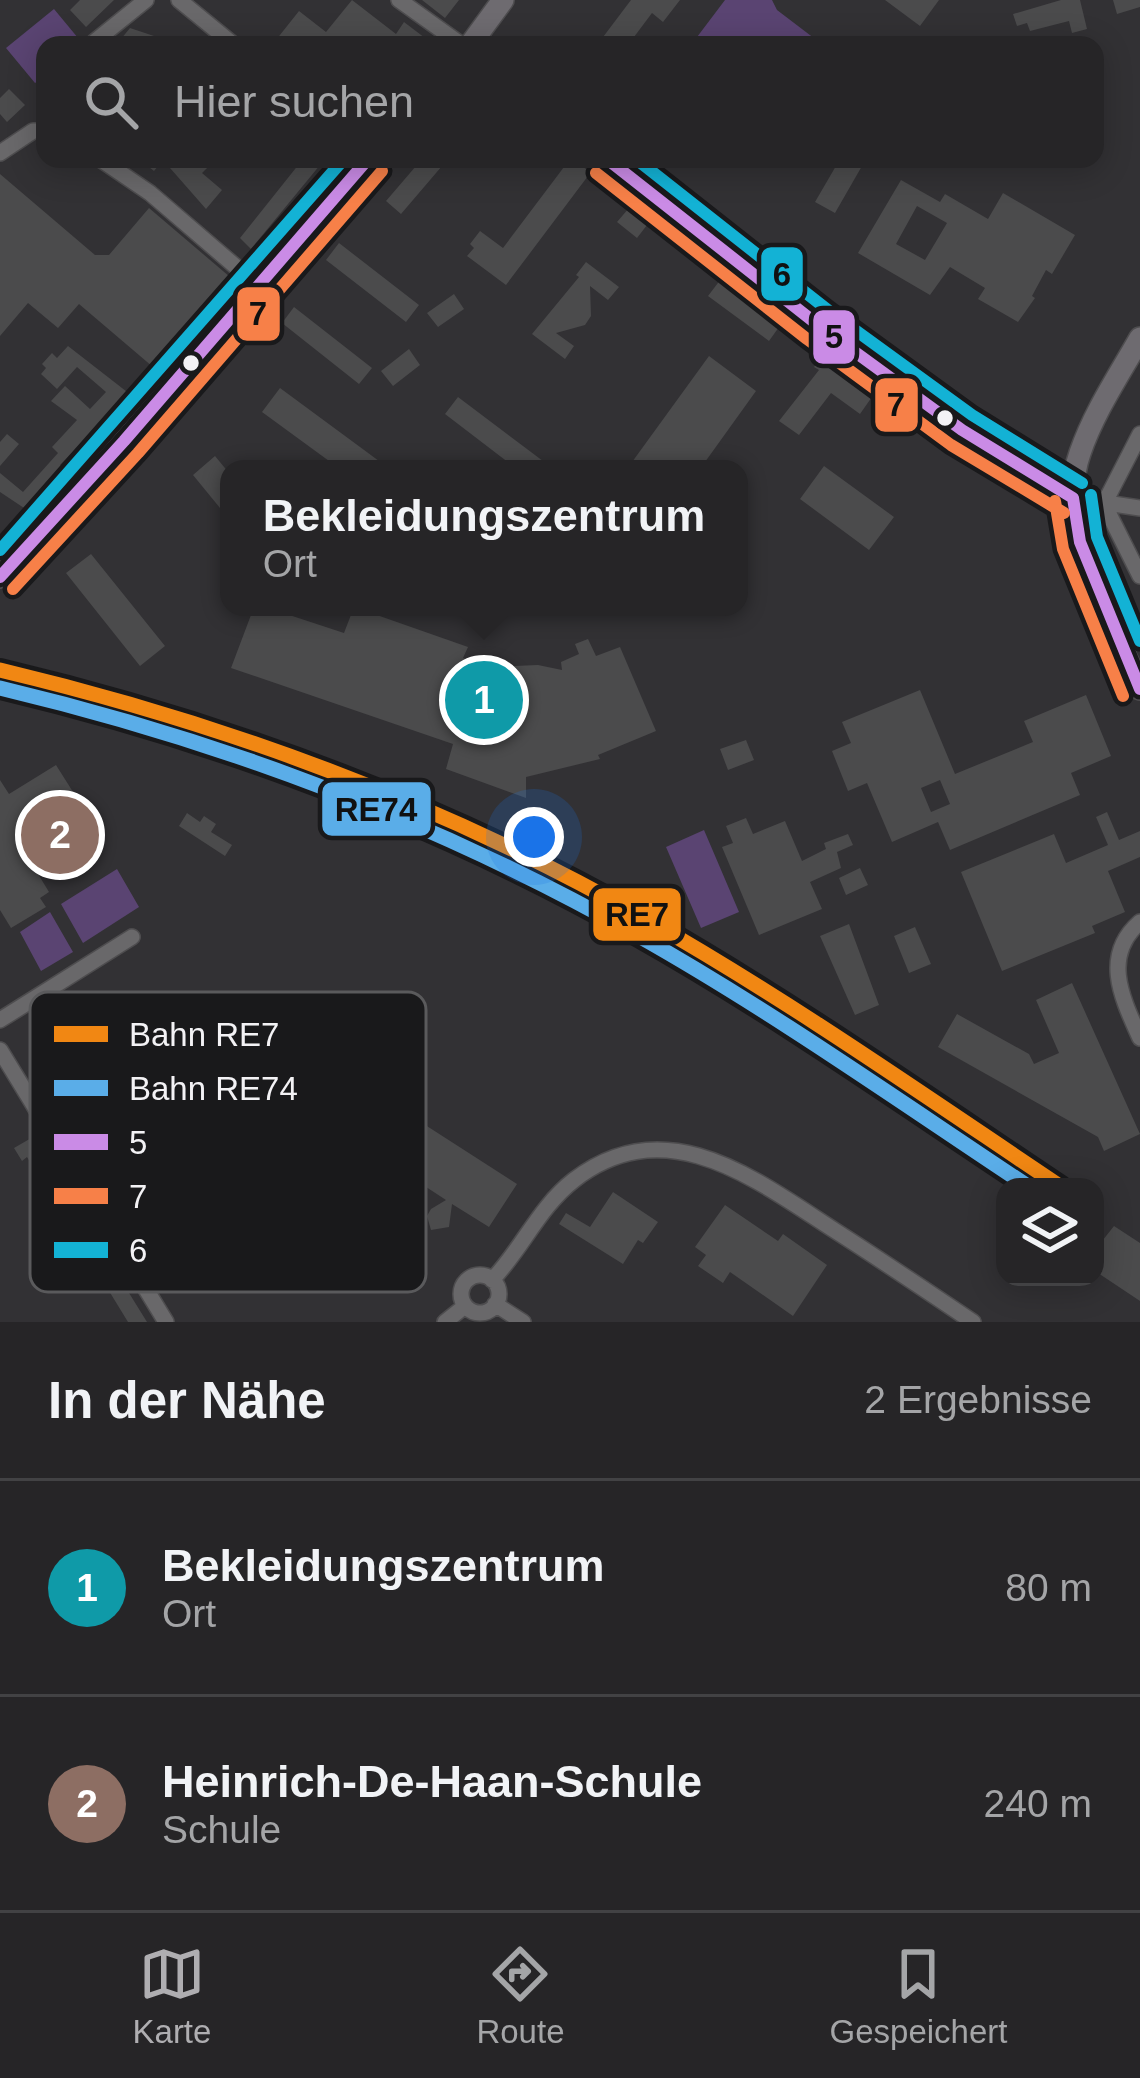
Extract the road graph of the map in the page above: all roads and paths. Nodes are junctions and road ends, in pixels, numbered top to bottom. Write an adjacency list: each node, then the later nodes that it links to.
1 (146, 0): 5 (street)
2 (179, 0): 6 (street)
3 (399, 0): 7 (street)
4 (503, 0): 8 (street)
5 (102, 36)
6 (223, 36)
7 (453, 36)
8 (473, 36)
9 (36, 131): 10 (street)
10 (0, 153)
11 (113, 168): 14 (street)
12 (360, 168): 14 (street)
13 (619, 168): 17 (street)
14 (256, 284): 21 (street)
15 (1140, 338): 17 (street)
16 (1140, 434): 18 (street)
17 (1073, 498): 18 (street); 22 (street)
18 (1104, 504): 19 (street); 20 (street)
19 (1140, 508)
20 (1140, 576)
21 (0, 577)
22 (1140, 689)
23 (1140, 922): 28 (street)
24 (132, 937): 25 (street)
25 (45, 992)
26 (30, 1001): 27 (street)
27 (0, 1020)
28 (1140, 1038)
29 (0, 1050): 30 (street)
30 (30, 1099)
31 (492, 1280): 33 (street); 34 (street); 38 (street)
32 (148, 1292): 35 (street)
33 (495, 1304): 34 (street); 37 (street)
34 (465, 1306): 36 (street)
35 (166, 1322)
36 (445, 1322)
37 (523, 1322)
38 (973, 1322)

